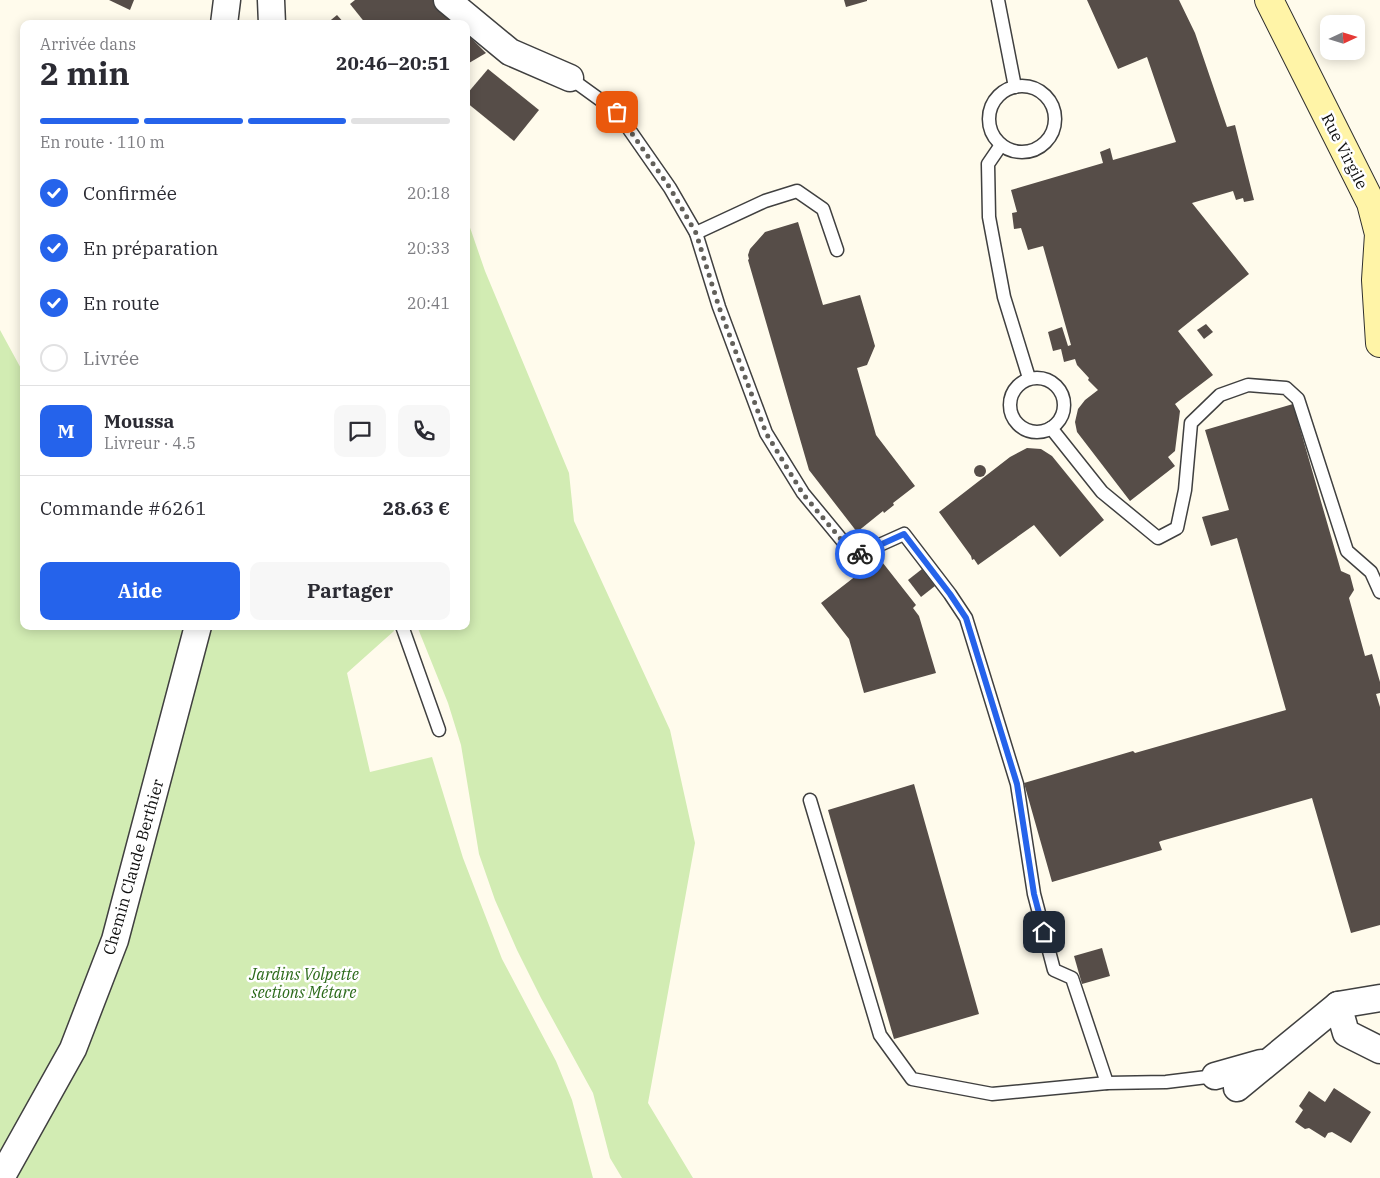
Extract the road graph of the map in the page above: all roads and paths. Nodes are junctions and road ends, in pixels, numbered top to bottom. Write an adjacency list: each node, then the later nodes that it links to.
1 (227, 0): 6 (street)
2 (271, 0): 7 (street)
3 (446, 0): 8 (street)
4 (998, 0): 9 (lane)
5 (1269, 0): 11 (street, Rue Virgile)
6 (224, 20)
7 (272, 20)
8 (570, 78): 12 (lane)
9 (1015, 87): 10 (lane); 10 (lane)
10 (1001, 145): 15 (lane)
11 (1377, 218): 14 (street, Rue Virgile)
12 (696, 233): 13 (lane); 26 (lane)
13 (837, 250)
14 (1380, 343)
15 (1028, 378): 16 (lane); 16 (lane)
16 (1052, 428): 17 (lane)
17 (1380, 592)
18 (197, 630): 27 (street, Chemin Claude Berthier)
19 (403, 630): 20 (lane)
20 (439, 730)
21 (810, 800): 26 (lane)
22 (1380, 998): 23 (street)
23 (1338, 1005): 24 (street); 25 (street)
24 (1380, 1050)
25 (1226, 1082): 26 (lane)
26 (1107, 1083)
27 (1, 1178)

